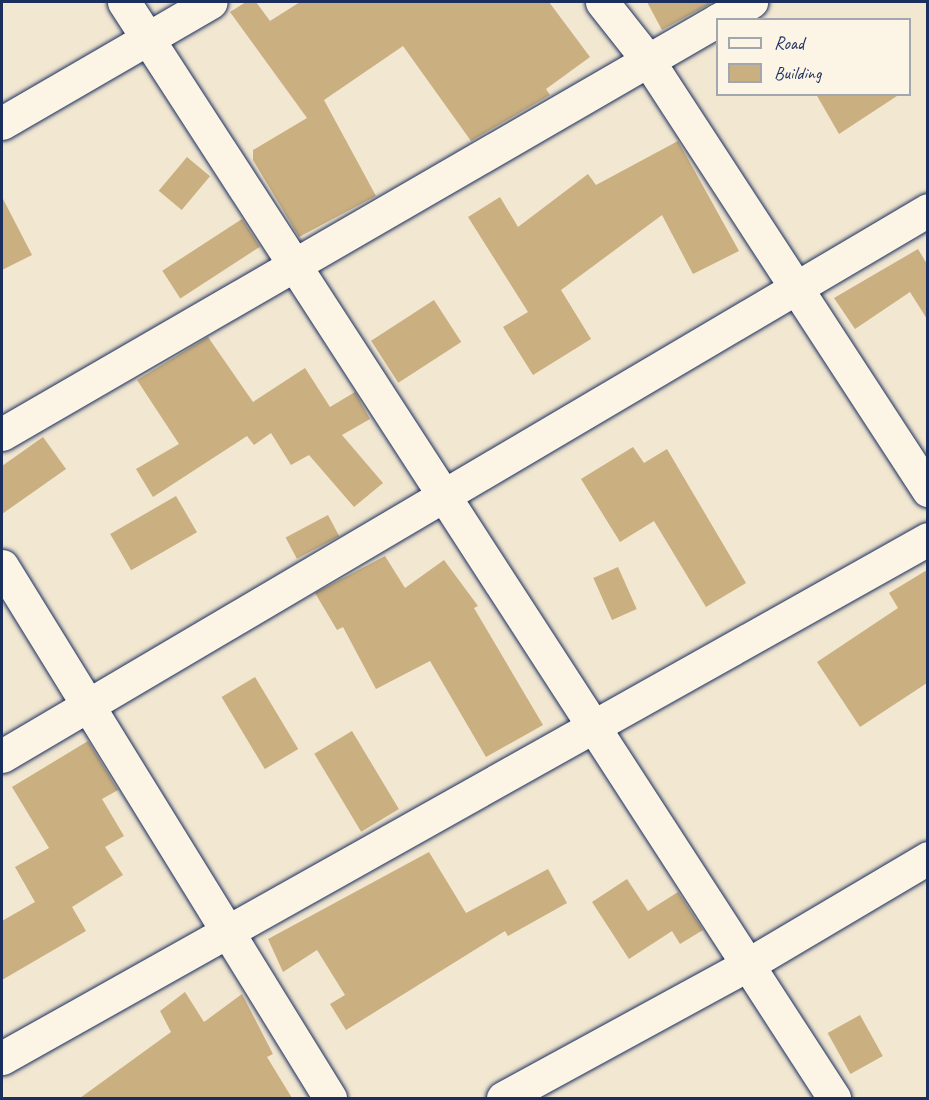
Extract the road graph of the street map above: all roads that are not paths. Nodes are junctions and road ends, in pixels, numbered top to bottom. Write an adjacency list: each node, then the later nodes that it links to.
1 (124, 2): 7 (street)
2 (211, 2): 7 (street)
3 (602, 2): 8 (street)
4 (751, 2): 5 (street)
5 (722, 18)
6 (716, 21): 8 (street)
7 (147, 38): 9 (street); 11 (street)
8 (647, 59): 11 (street); 12 (street)
9 (2, 123)
10 (927, 210): 12 (street)
11 (292, 265): 13 (street); 15 (street)
12 (795, 287): 14 (street); 15 (street)
13 (2, 434)
14 (927, 490)
15 (440, 496): 18 (street); 19 (street)
16 (927, 539): 19 (street)
17 (2, 566): 18 (street)
18 (92, 706): 20 (street); 22 (street)
19 (592, 726): 22 (street); 23 (street)
20 (2, 756)
21 (927, 858): 23 (street)
22 (228, 930): 24 (street); 25 (street)
23 (747, 965): 26 (street); 27 (street)
24 (2, 1058)
25 (330, 1098)
26 (503, 1098)
27 (834, 1098)

